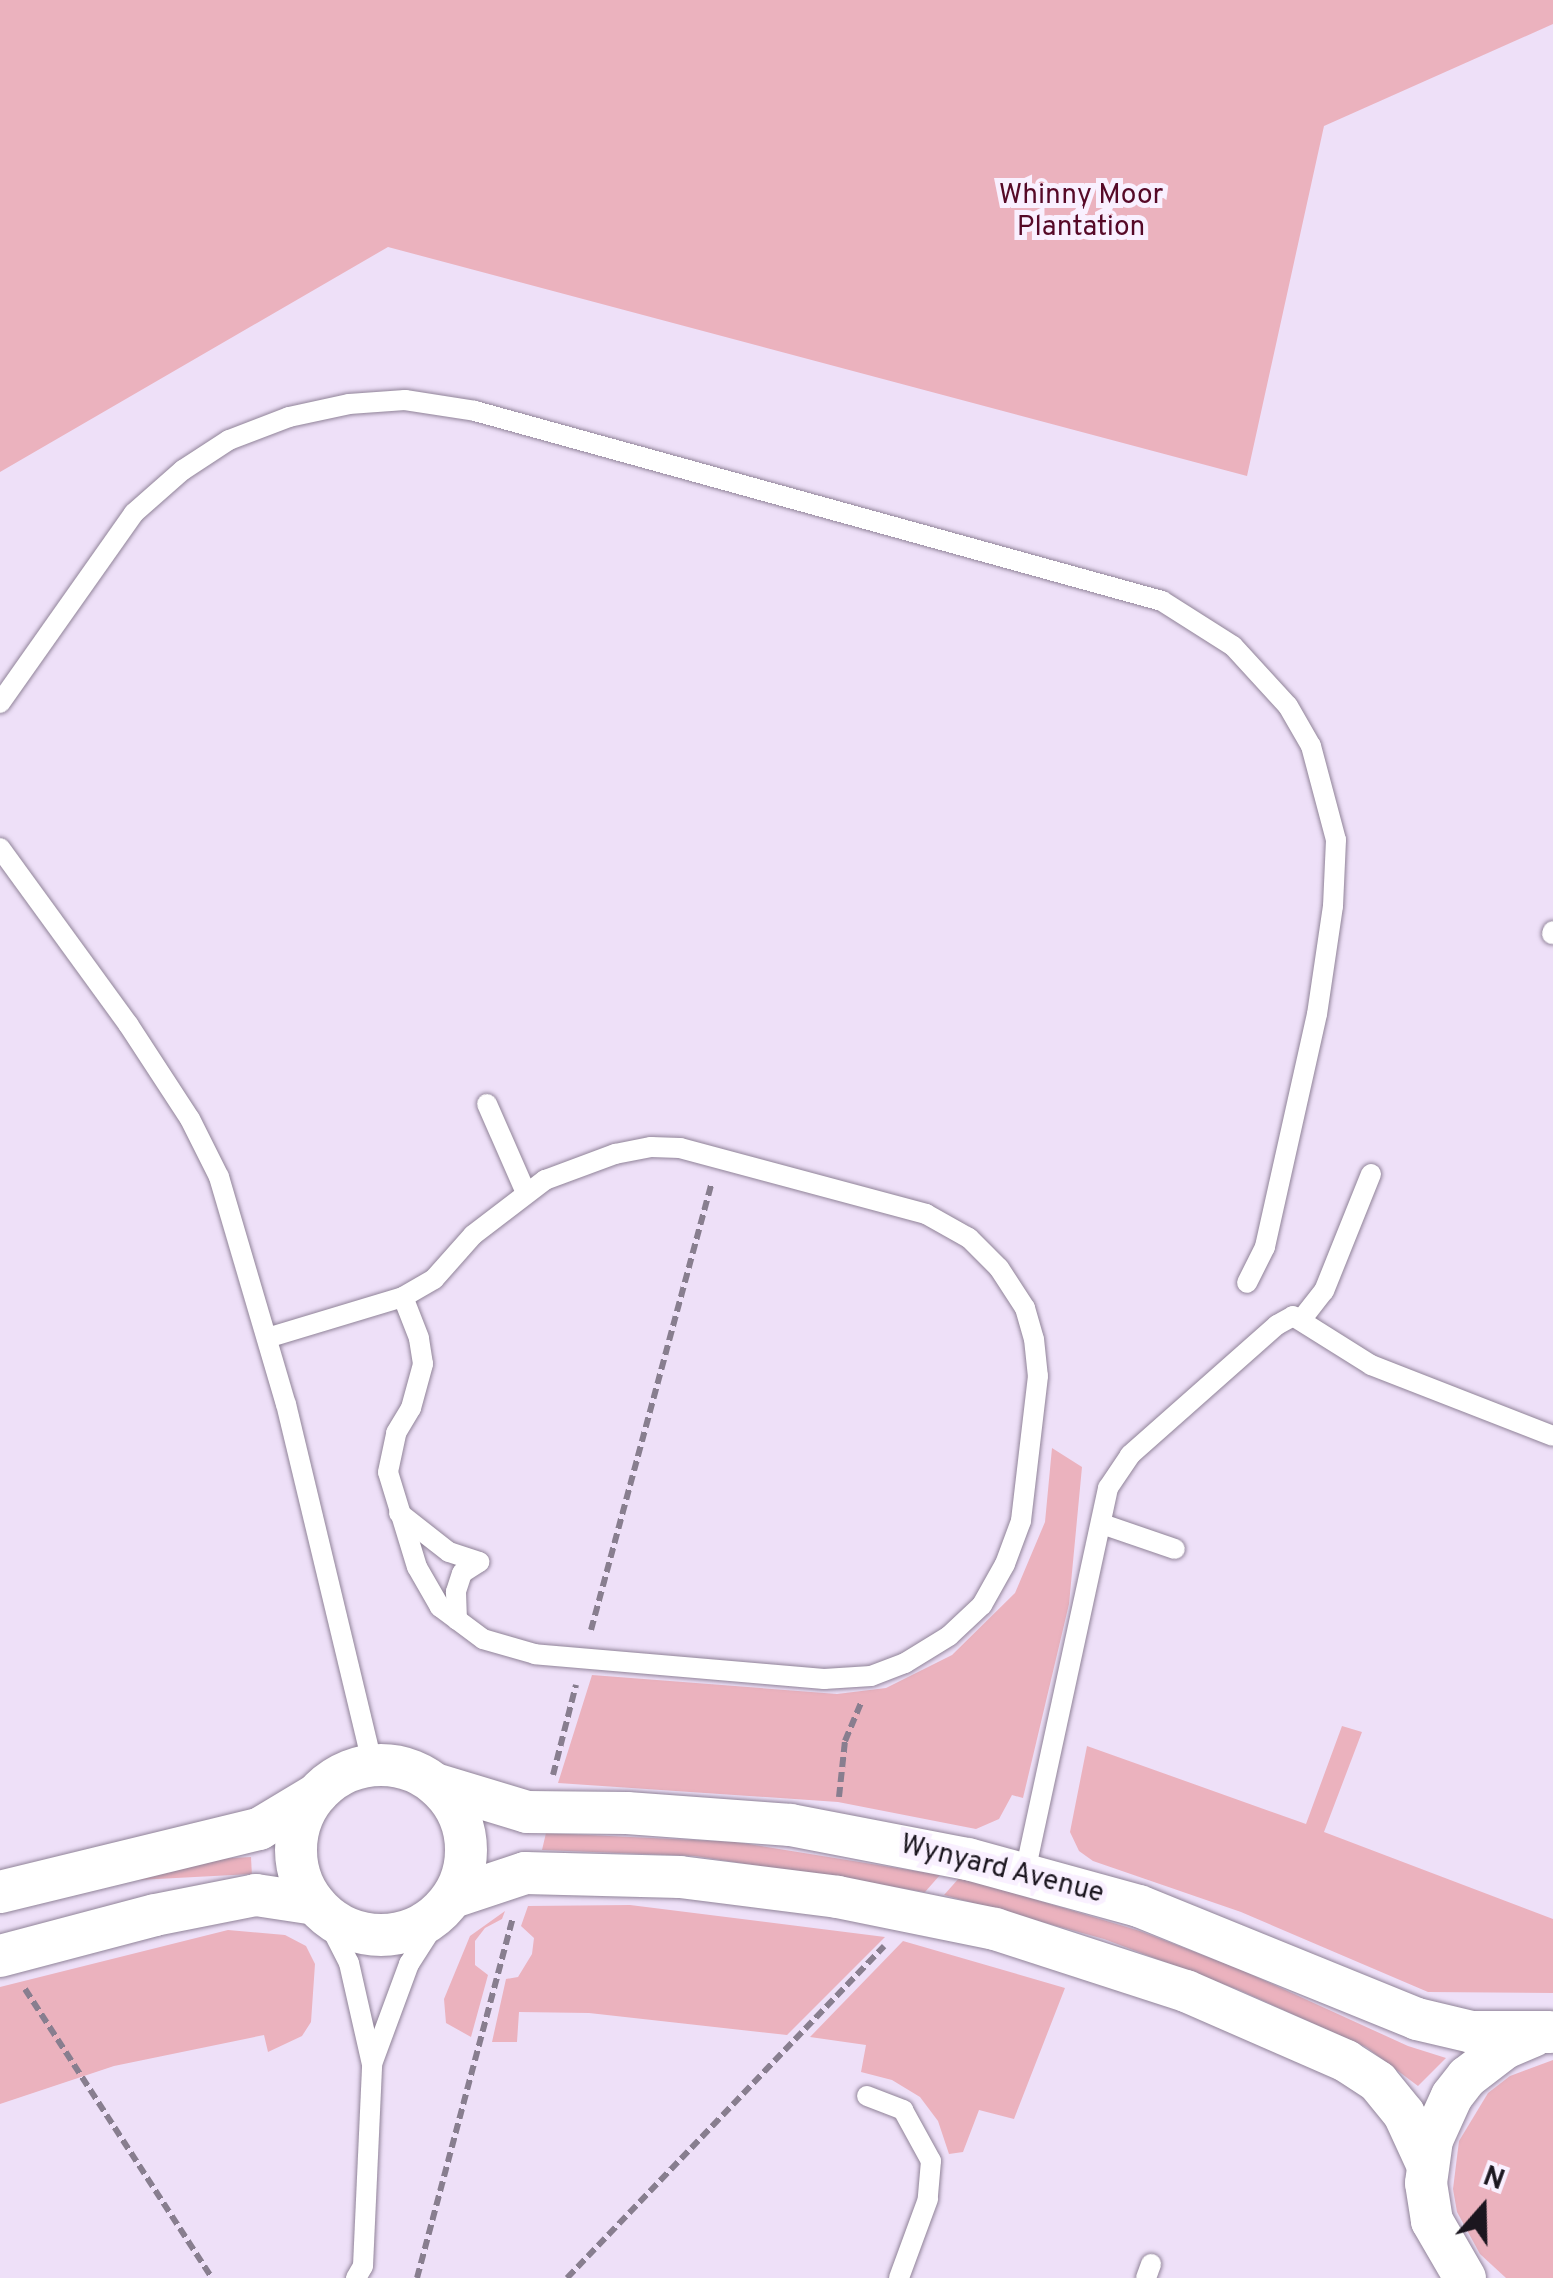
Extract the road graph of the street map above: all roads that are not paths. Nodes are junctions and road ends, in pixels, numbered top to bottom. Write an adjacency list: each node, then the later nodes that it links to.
1 (0, 703): 6 (lane)
2 (0, 848): 9 (lane)
3 (487, 1104): 5 (lane)
4 (1371, 1174): 8 (lane)
5 (526, 1193): 7 (lane); 14 (lane)
6 (1247, 1283)
7 (403, 1297): 9 (lane); 11 (lane)
8 (1302, 1320): 10 (lane); 12 (lane)
9 (267, 1338): 15 (lane)
10 (1553, 1436)
11 (398, 1512): 14 (lane); 14 (lane)
12 (1102, 1524): 13 (lane); 18 (lane)
13 (1175, 1549)
14 (457, 1620)
15 (373, 1766): 16 (street); 17 (street)
16 (435, 1784): 18 (street, Wynyard Avenue); 20 (street)
17 (318, 1793): 19 (street); 21 (street)
18 (1025, 1872): 23 (street, Wynyard Avenue)
19 (0, 1892)
20 (449, 1903): 21 (street); 24 (lane); 26 (street, Wynyard Avenue)
21 (319, 1909): 22 (street); 24 (lane)
22 (2, 1956)
23 (1552, 2032): 26 (street, Wynyard Avenue)
24 (372, 2064): 28 (lane)
25 (867, 2096): 29 (lane)
26 (1427, 2164): 27 (street, Wynyard Avenue)
27 (1444, 2258): 30 (street, Wynyard Avenue)
28 (364, 2274)
29 (899, 2278)
30 (1465, 2278)

